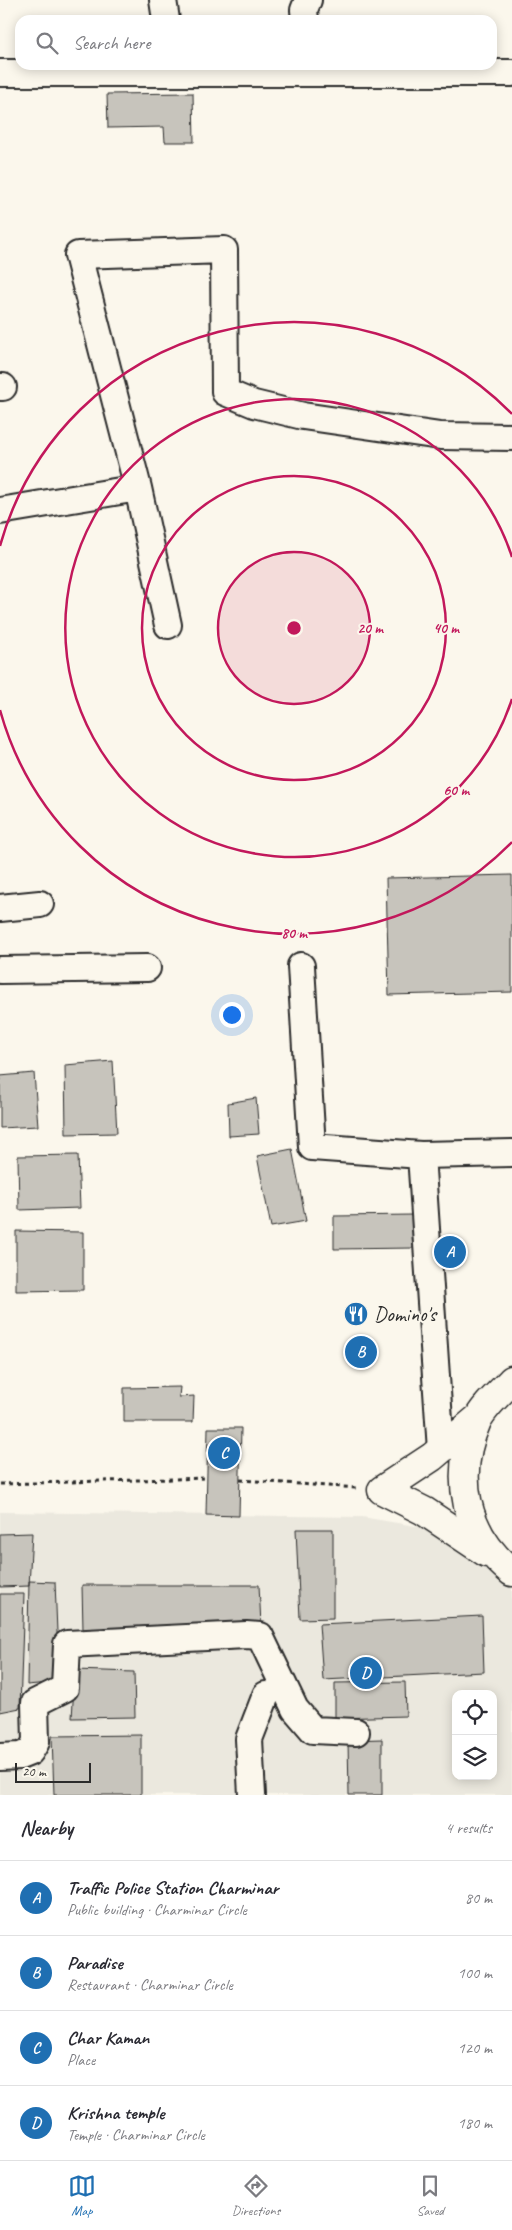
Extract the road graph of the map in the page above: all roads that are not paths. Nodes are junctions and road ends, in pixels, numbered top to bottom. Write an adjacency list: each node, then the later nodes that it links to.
1 (163, 0): 3 (street)
2 (308, 0): 4 (street)
3 (165, 15)
4 (304, 15)
5 (129, 70): 7 (street)
6 (361, 70): 8 (street)
7 (0, 73)
8 (512, 73)
9 (512, 437): 10 (street)
10 (138, 488): 11 (street); 12 (street)
11 (0, 511)
12 (168, 625)
13 (40, 904): 14 (street)
14 (0, 908)
15 (301, 966): 19 (street)
16 (147, 968): 17 (street)
17 (0, 970)
18 (512, 1153): 19 (street)
19 (421, 1155): 22 (street)
20 (512, 1380): 21 (main road)
21 (478, 1419): 22 (main road); 23 (main road)
22 (441, 1450): 23 (main road)
23 (503, 1565)
24 (266, 1695): 27 (street)
25 (356, 1732): 26 (street)
26 (0, 1757)
27 (252, 1795)

